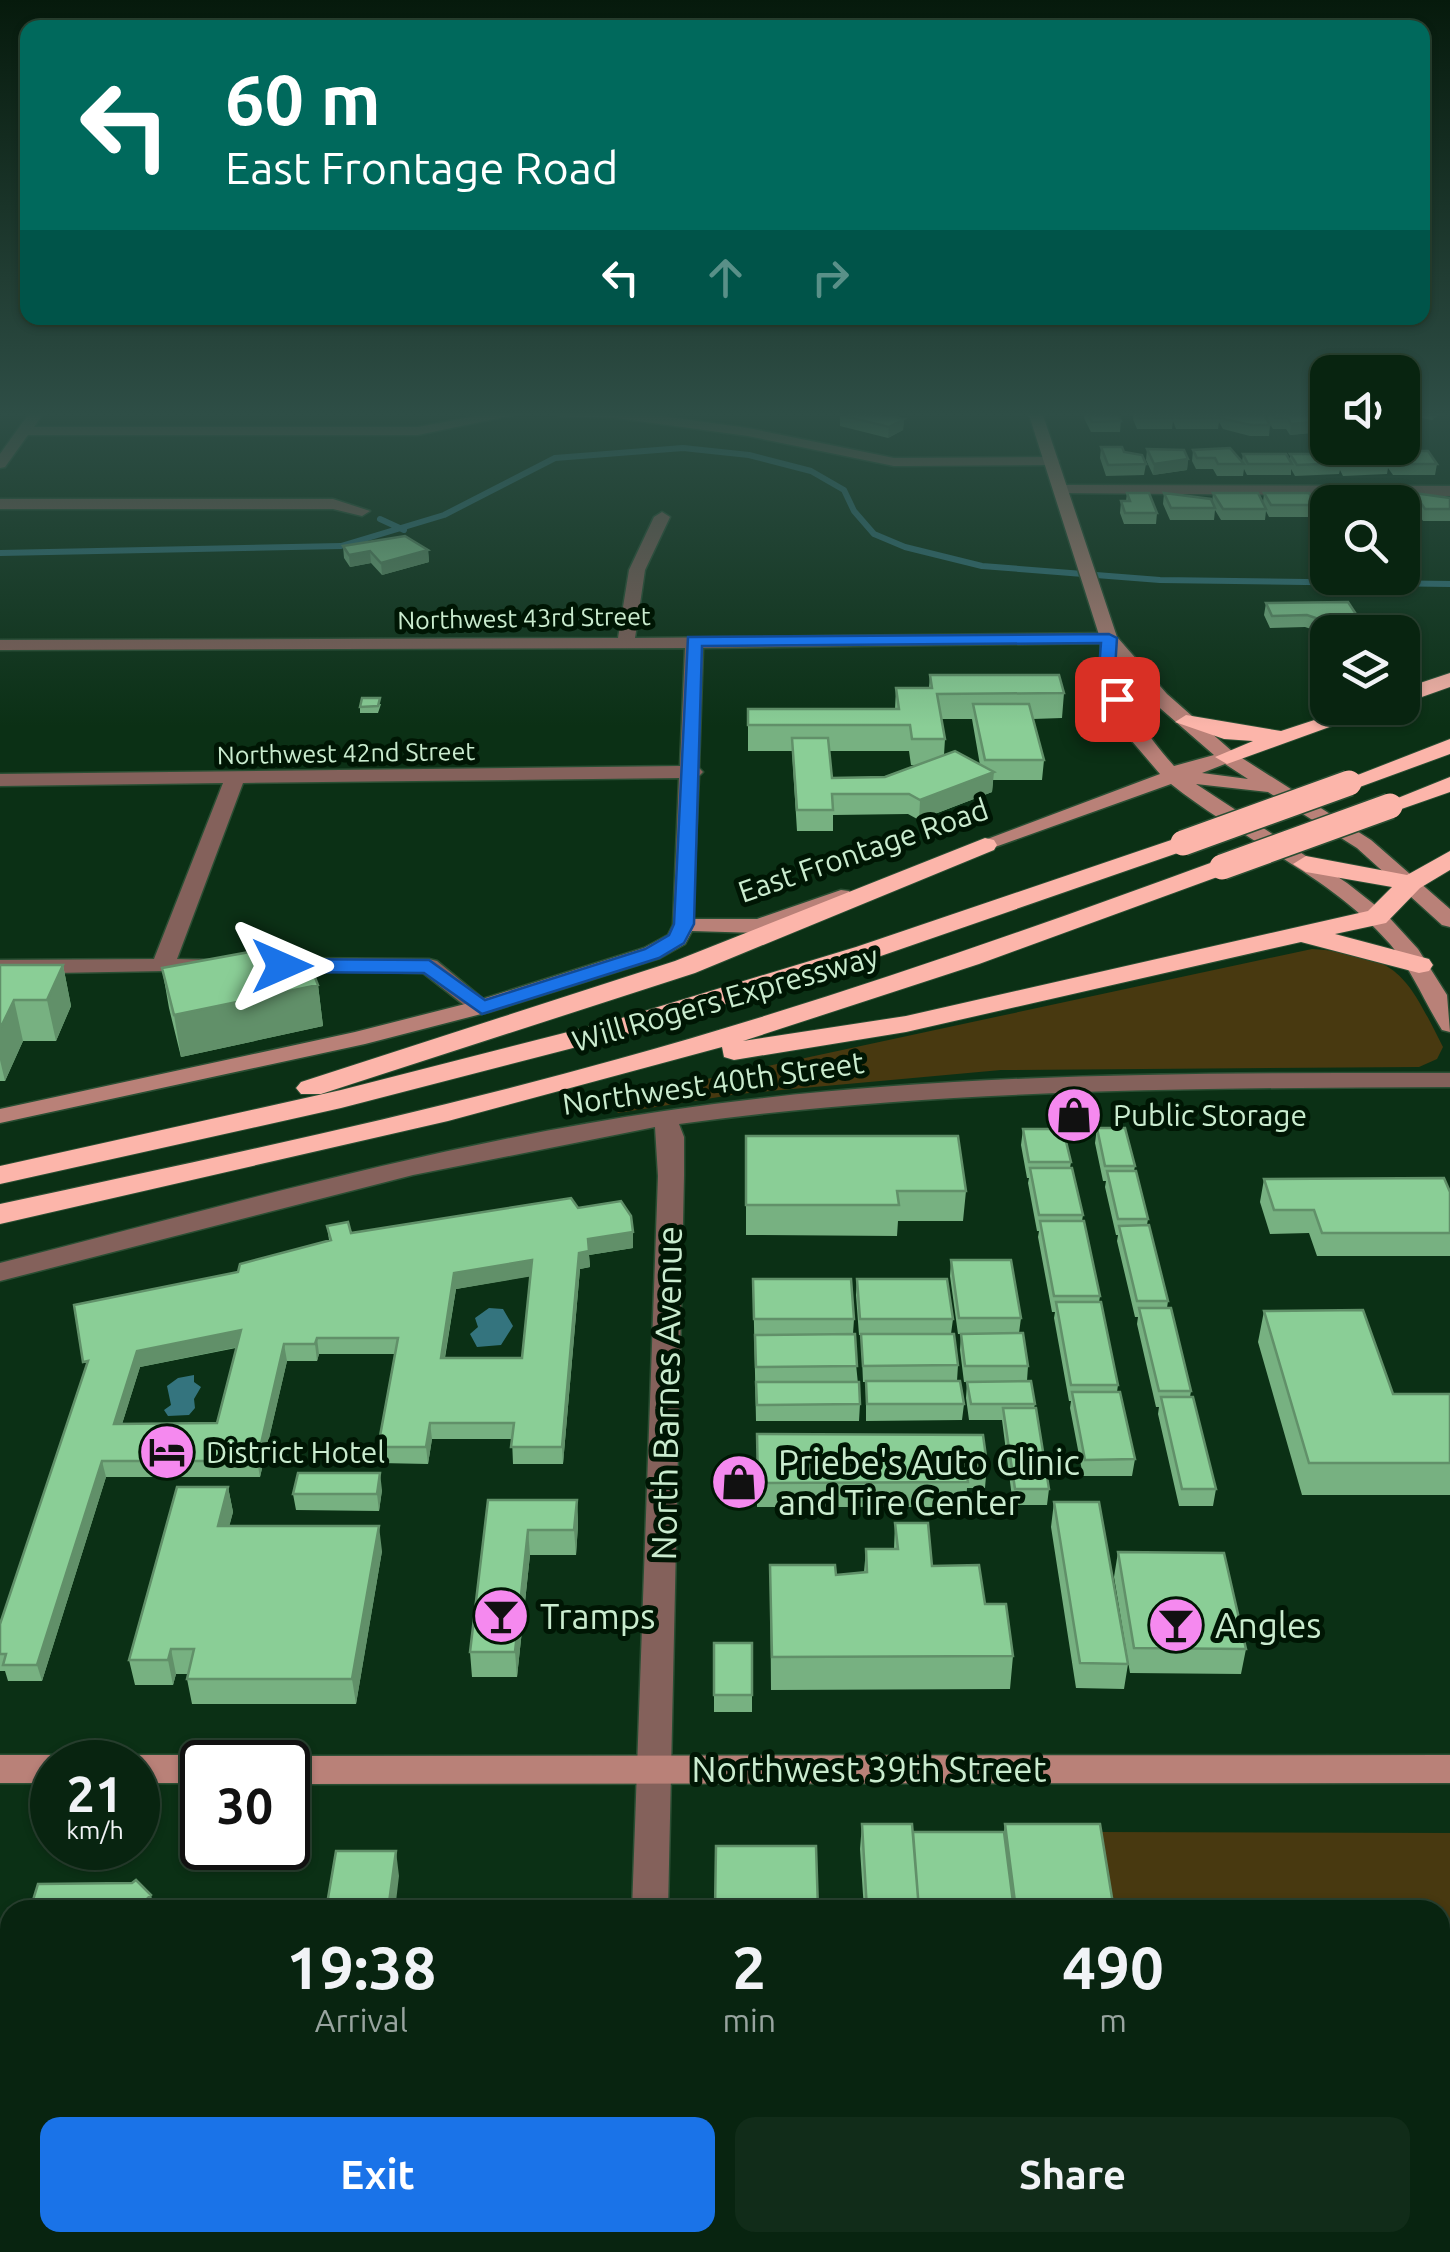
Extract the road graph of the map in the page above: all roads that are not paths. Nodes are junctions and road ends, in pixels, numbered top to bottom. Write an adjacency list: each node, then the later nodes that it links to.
1 (661, 517): 5 (street)
2 (1069, 517): 3 (main road)
3 (1109, 638): 4 (street, Northwest 43rd Street); 9 (main road); 13 (main road)
4 (694, 641): 5 (street, Northwest 43rd Street); 15 (street)
5 (626, 642): 6 (street, Northwest 43rd Street)
6 (0, 645)
7 (1450, 680): 8 (highway)
8 (1420, 690)
9 (1186, 722): 11 (highway); 14 (main road)
10 (1321, 725): 11 (highway)
11 (1294, 734): 14 (highway)
12 (1450, 746): 39 (highway, Will Rogers Expressway, bridge)
13 (1148, 751): 16 (main road); 21 (main road)
14 (1227, 757): 16 (main road, East Frontage Road); 20 (main road)
15 (693, 772): 18 (street, Northwest 42nd Street); 28 (street)
16 (1173, 776): 20 (main road); 21 (main road, East Frontage Road); 24 (main road)
17 (0, 780): 18 (street, Northwest 42nd Street)
18 (234, 780): 30 (street)
19 (1450, 784): 35 (highway, Will Rogers Expressway, bridge)
20 (1274, 789): 25 (main road)
21 (1126, 791): 22 (main road, East Frontage Road)
22 (985, 844): 28 (main road, East Frontage Road); 39 (highway)
23 (1450, 859): 25 (highway)
24 (1306, 864): 25 (highway); 26 (main road)
25 (1411, 883): 26 (highway); 27 (main road)
26 (1377, 918): 29 (highway); 31 (main road)
27 (1450, 920)
28 (684, 924): 33 (main road)
29 (1290, 937): 31 (highway); 35 (highway)
30 (163, 965): 32 (street); 33 (street)
31 (1419, 965): 34 (main road)
32 (0, 967)
33 (482, 1008): 37 (main road)
34 (1450, 1025)
35 (603, 1072): 41 (highway, Will Rogers Expressway)
36 (1450, 1080): 38 (street, Northwest 40th Street)
37 (0, 1116)
38 (664, 1118): 42 (street, Northwest 40th Street); 43 (street, North Barnes Avenue)
39 (104, 1153): 40 (highway, Will Rogers Expressway)
40 (0, 1175)
41 (0, 1214)
42 (0, 1272)
43 (654, 1769): 44 (main road, Northwest 39th Street); 47 (main road, Northwest 39th Street); 48 (street, North Barnes Avenue)
44 (1450, 1769)
45 (0, 1770): 46 (main road)
46 (30, 1770)
47 (310, 1770)
48 (650, 1900)

